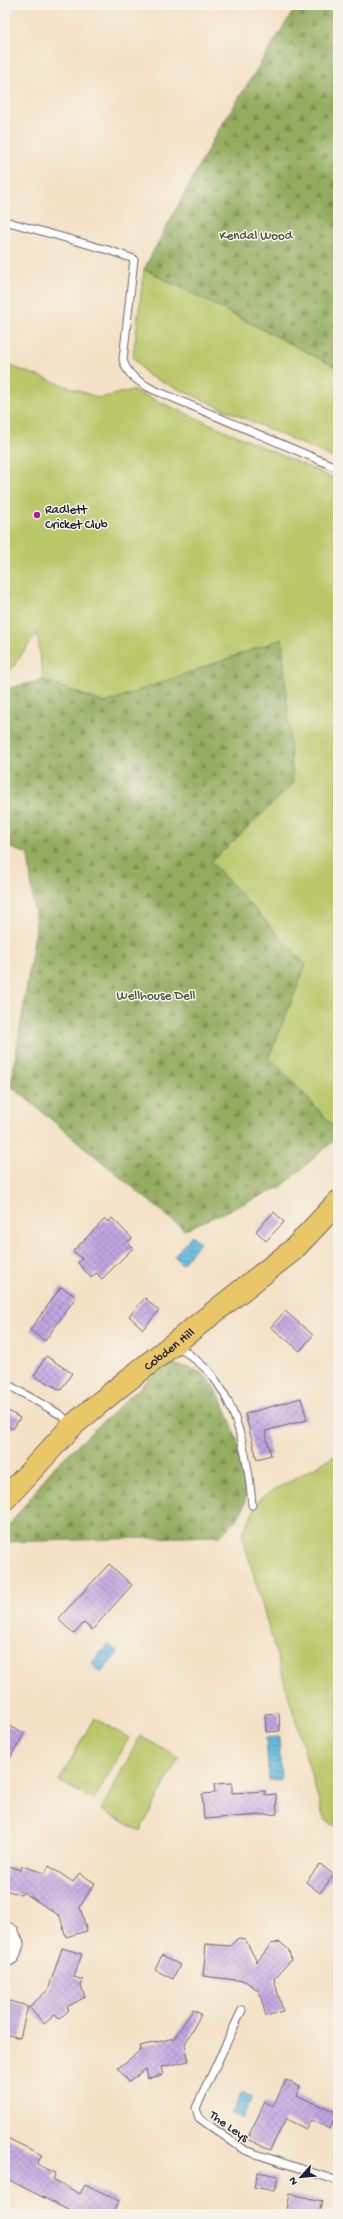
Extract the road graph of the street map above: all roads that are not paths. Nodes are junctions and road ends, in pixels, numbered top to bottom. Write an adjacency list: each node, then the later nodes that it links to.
1 (5, 221): 2 (lane)
2 (338, 468)
3 (338, 1202): 4 (main road, Cobden Hill)
4 (175, 1343): 6 (main road, Cobden Hill); 8 (lane)
5 (5, 1383): 6 (lane)
6 (73, 1425): 7 (main road, Cobden Hill)
7 (5, 1499)
8 (252, 1505)
9 (5, 1929): 10 (street)
10 (5, 1960)
11 (242, 2010): 12 (lane, The Leys)
12 (338, 2181)

